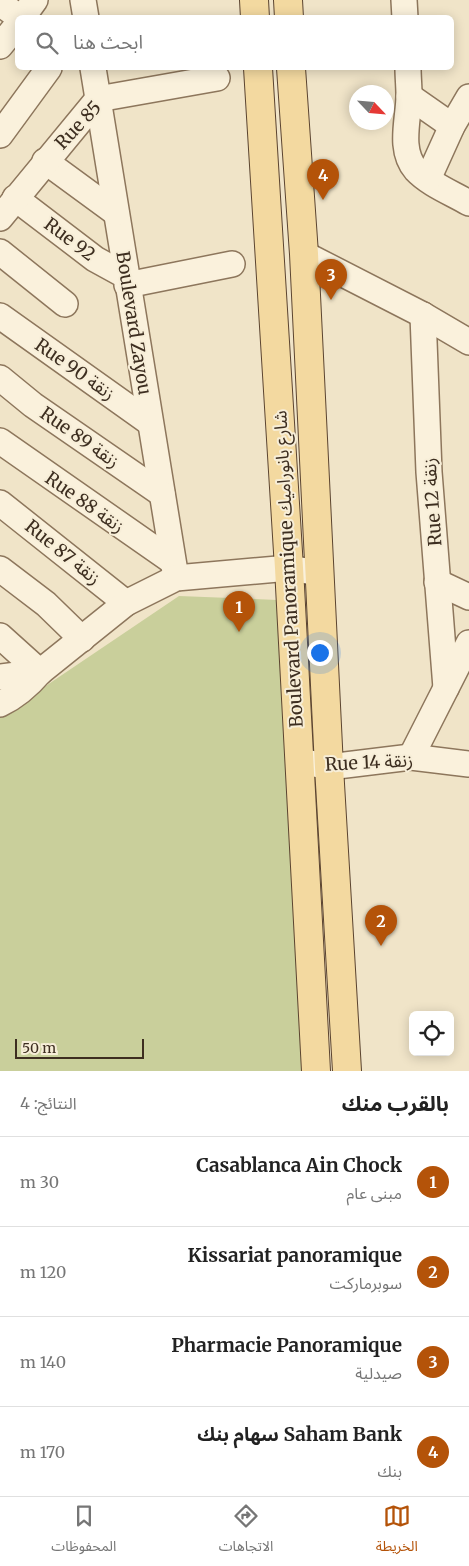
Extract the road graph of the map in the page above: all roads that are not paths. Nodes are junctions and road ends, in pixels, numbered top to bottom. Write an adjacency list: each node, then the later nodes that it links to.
1 (35, 0): 8 (street)
2 (83, 0): 9 (street)
3 (254, 0): 10 (main road)
4 (288, 0): 11 (main road)
5 (404, 0): 12 (street)
6 (0, 3): 7 (street)
7 (17, 15)
8 (23, 15)
9 (86, 15)
10 (255, 15)
11 (289, 15)
12 (405, 15)
13 (15, 28): 14 (street)
14 (0, 46)
15 (48, 70): 25 (street)
16 (93, 70): 23 (street, Boulevard Zayou)
17 (258, 70): 45 (main road, Boulevard Panoramique شارع بانوراميك)
18 (291, 70): 33 (main road, Boulevard Panoramique شارع بانوراميك)
19 (408, 70): 21 (street)
20 (217, 78): 23 (street, Rue 85)
21 (409, 96): 24 (street); 27 (street)
22 (469, 97): 24 (street)
23 (98, 98): 26 (street, Rue 85); 30 (street, Boulevard Zayou)
24 (452, 126): 27 (street)
25 (0, 134)
26 (45, 161): 28 (street, Rue 85); 30 (street)
27 (428, 179): 29 (street)
28 (15, 198): 31 (street, Rue 85); 35 (street, Rue 92)
29 (469, 202)
30 (116, 213): 35 (street, Boulevard Zayou)
31 (0, 218)
32 (0, 252): 36 (street)
33 (304, 254): 37 (street); 48 (main road, Boulevard Panoramique شارع بانوراميك)
34 (232, 264): 35 (street)
35 (127, 280): 41 (street, Boulevard Zayou)
36 (65, 304)
37 (423, 315): 39 (street); 49 (street, Rue 12 زنقة)
38 (0, 316): 41 (street, Rue 90 زنقة)
39 (469, 342)
40 (0, 378): 43 (street, Rue 89 زنقة)
41 (149, 422): 43 (street, Boulevard Zayou)
42 (0, 441): 47 (street, Rue 88 زنقة)
43 (162, 494): 47 (street, Boulevard Zayou)
44 (0, 503): 51 (street, Rue 87 زنقة)
45 (289, 568): 47 (street); 48 (street); 60 (main road, Boulevard Panoramique شارع بانوراميك)
46 (0, 569): 53 (street)
47 (174, 570): 51 (street)
48 (319, 573): 62 (main road, Boulevard Panoramique شارع بانوراميك)
49 (437, 582): 50 (street); 57 (street, Rue 12 زنقة)
50 (469, 597)
51 (126, 603): 53 (street)
52 (0, 636): 55 (street)
53 (82, 640): 55 (street)
54 (469, 643): 57 (street)
55 (40, 672): 56 (street); 58 (street)
56 (0, 677)
57 (446, 688): 59 (street)
58 (0, 704)
59 (411, 757): 61 (street, Rue 14 زنقة); 62 (street, Rue 14 زنقة)
60 (299, 761): 62 (street, Rue 14 زنقة); 63 (main road, Boulevard Panoramique شارع بانوراميك)
61 (469, 764)
62 (329, 768): 64 (main road, Boulevard Panoramique شارع بانوراميك)
63 (316, 1071)
64 (347, 1071)

